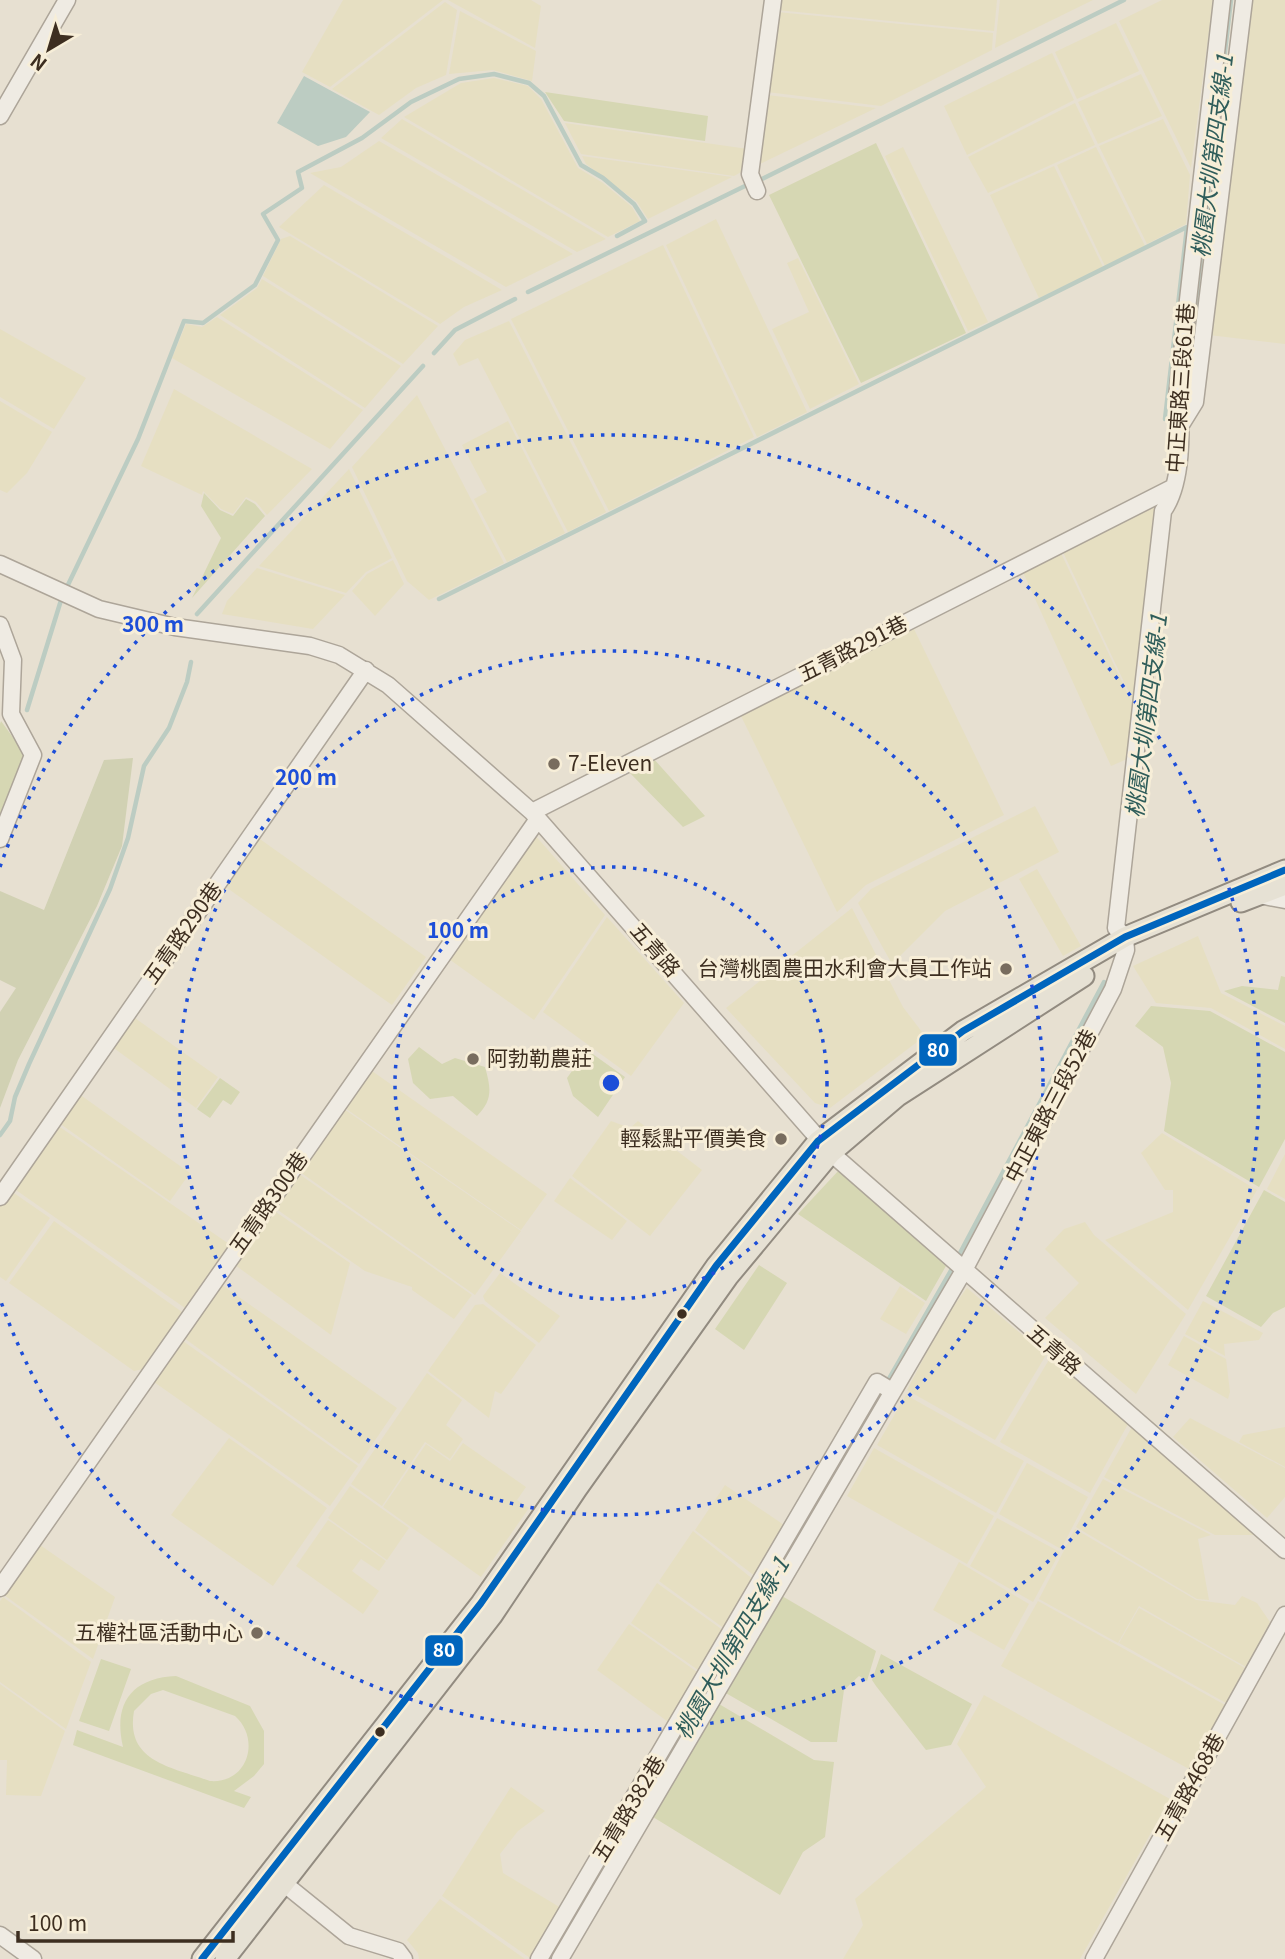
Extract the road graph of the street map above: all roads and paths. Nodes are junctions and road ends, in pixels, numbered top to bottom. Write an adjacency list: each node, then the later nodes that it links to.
1 (67, 0): 5 (street)
2 (772, 0): 6 (street)
3 (1222, 0): 7 (street, 中正東路三段61巷)
4 (1244, 0): 7 (street)
5 (0, 116)
6 (757, 191)
7 (1182, 423): 8 (street, 中正東路三段61巷)
8 (1174, 487): 12 (street, 五青路291巷); 18 (street, 中正東路三段61巷)
9 (0, 564): 11 (street, 五青路)
10 (0, 625): 13 (street)
11 (366, 670): 12 (street, 五青路); 20 (street, 五青路290巷)
12 (535, 815): 19 (street, 五青路); 24 (street, 五青路300巷)
13 (0, 839)
14 (1285, 870): 18 (main road)
15 (1285, 885): 16 (main road)
16 (1259, 895): 17 (street); 18 (main road)
17 (1285, 900)
18 (1126, 943): 19 (main road); 21 (street, 中正東路三段52巷)
19 (825, 1147): 21 (street, 五青路); 26 (main road)
20 (0, 1196)
21 (963, 1272): 22 (street, 五青路382巷); 23 (street, 五青路)
22 (892, 1391): 32 (street, 五青路382巷); 33 (street, 五青路382巷)
23 (1285, 1550)
24 (0, 1588)
25 (1285, 1615): 34 (street, 五青路468巷)
26 (276, 1877): 29 (main road); 30 (main road); 31 (street)
27 (0, 1935): 28 (street)
28 (28, 1957)
29 (202, 1959)
30 (225, 1959)
31 (404, 1959)
32 (539, 1959)
33 (561, 1959)
34 (1094, 1959)

